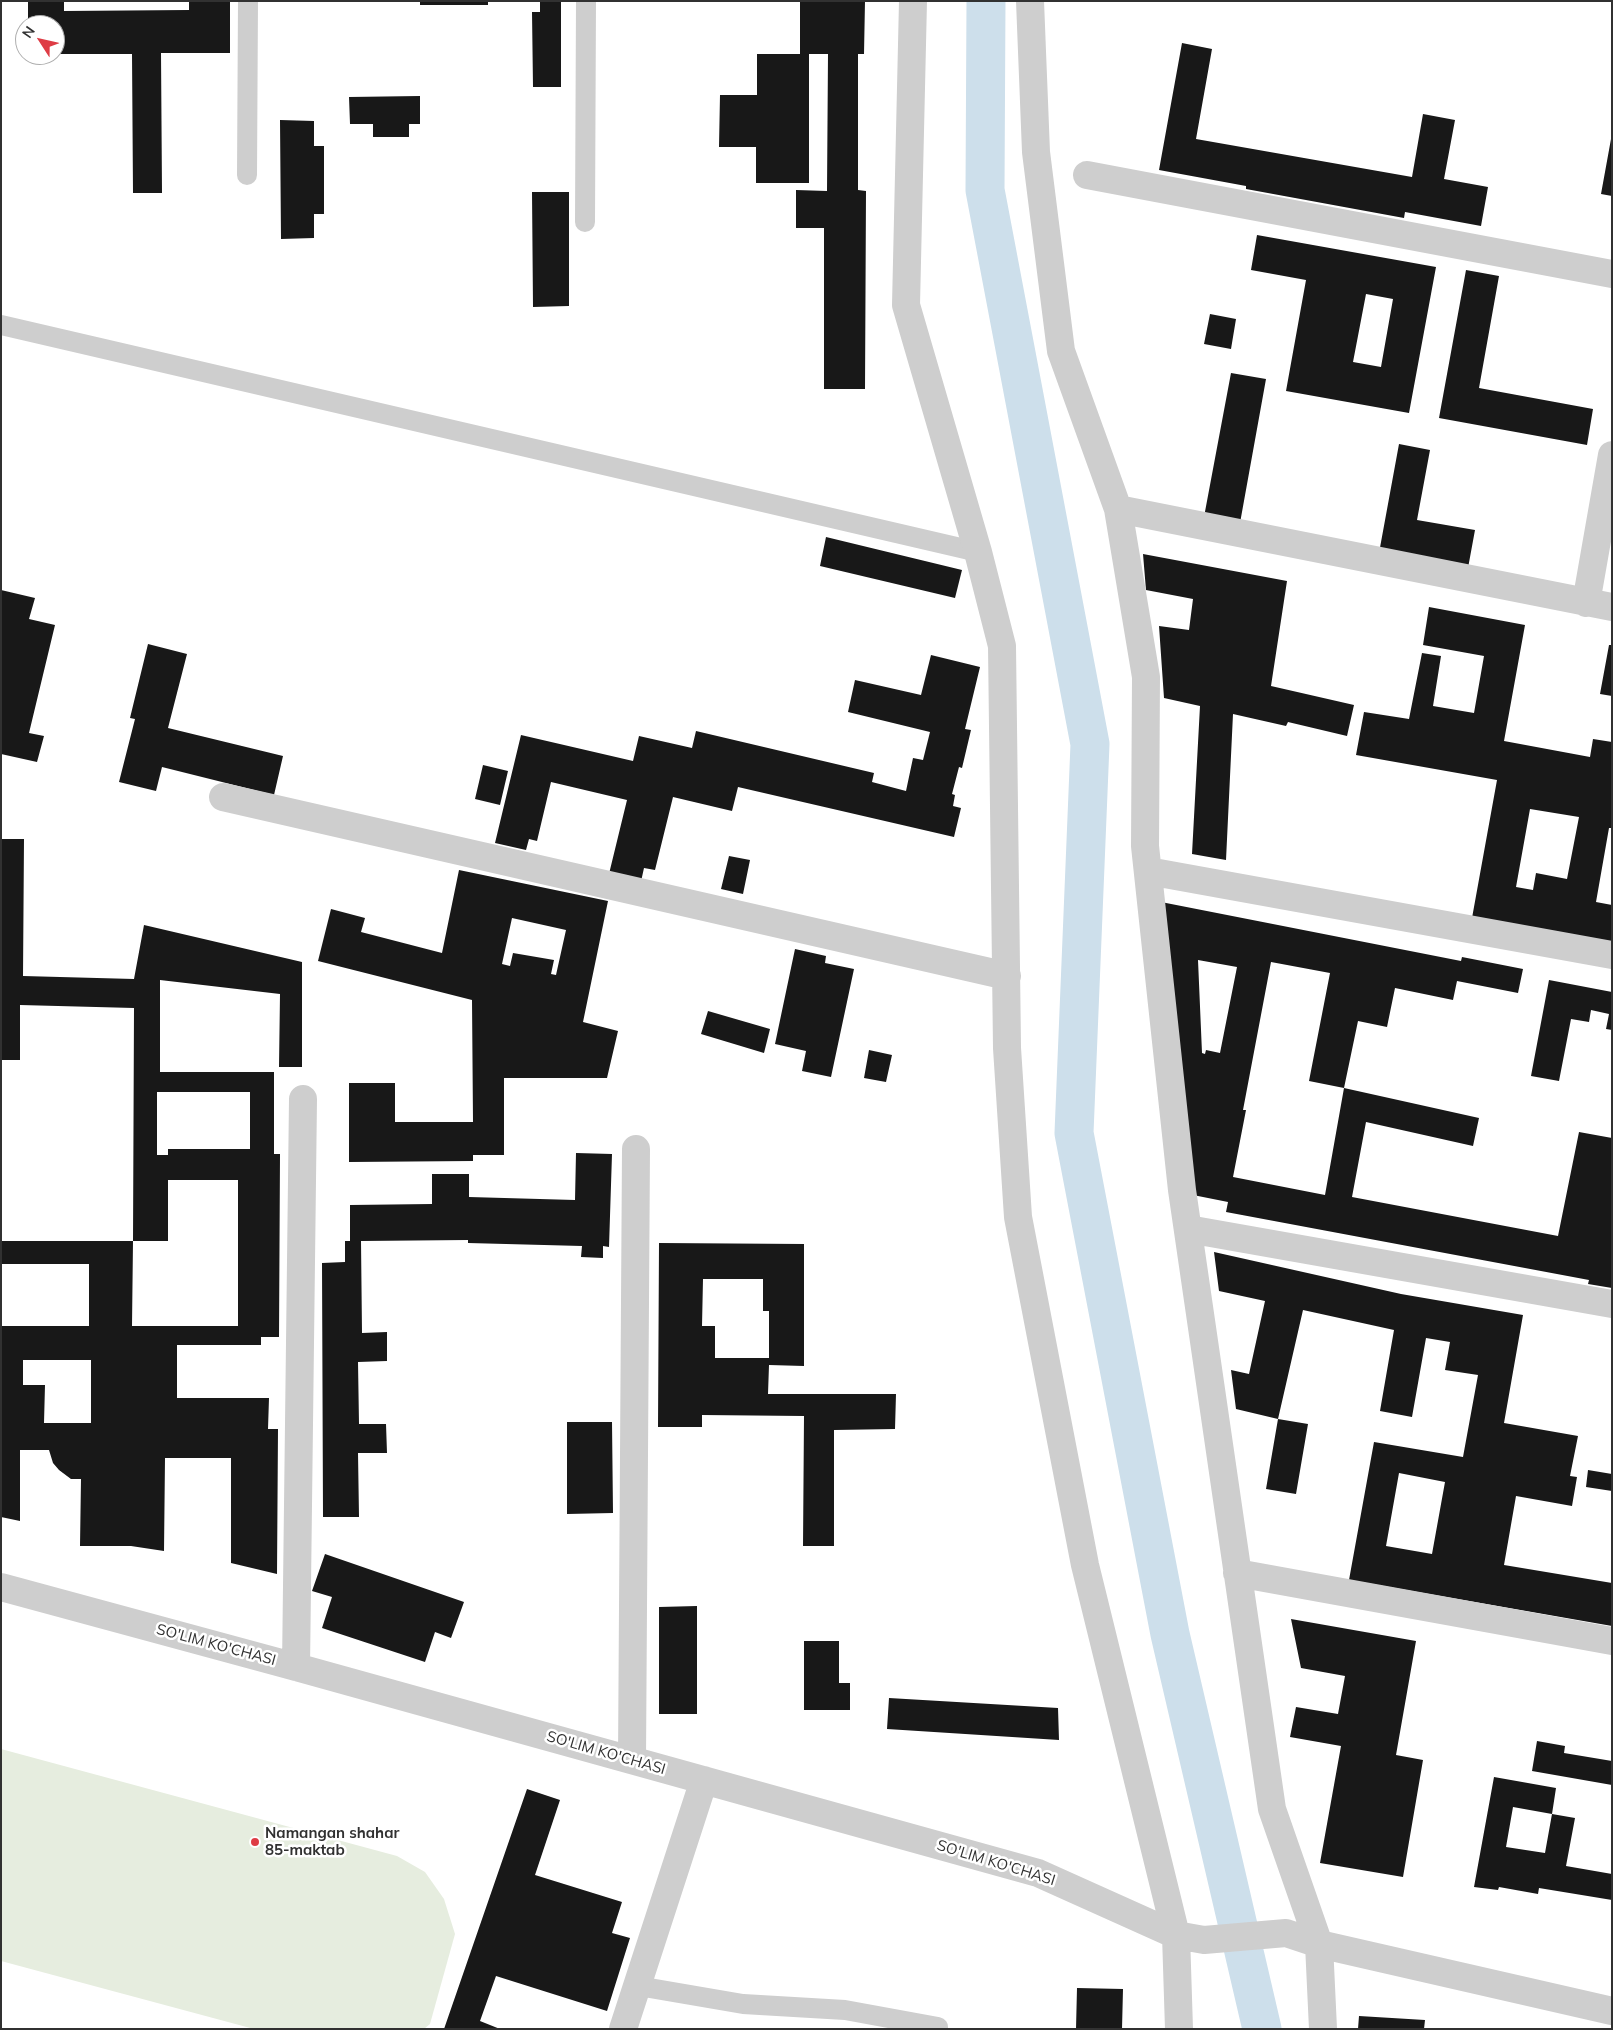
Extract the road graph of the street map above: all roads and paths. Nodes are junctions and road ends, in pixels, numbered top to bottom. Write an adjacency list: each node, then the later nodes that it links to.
1 (248, 1): 5 (lane)
2 (586, 1): 7 (lane)
3 (913, 1): 12 (street)
4 (1030, 1): 11 (street)
5 (246, 175)
6 (1086, 175): 8 (street)
7 (585, 222)
8 (1612, 274)
9 (1, 325): 12 (lane)
10 (1612, 454): 13 (street)
11 (1118, 509): 13 (street); 15 (street)
12 (978, 552): 17 (street)
13 (1599, 605)
14 (223, 797): 17 (street)
15 (1148, 871): 16 (street); 20 (street)
16 (1612, 955)
17 (1006, 976): 28 (street)
18 (303, 1099): 25 (street)
19 (636, 1149): 26 (street)
20 (1188, 1229): 21 (street); 22 (street)
21 (1612, 1304)
22 (1238, 1573): 24 (street); 29 (street)
23 (1, 1587): 25 (street, SO'LIM KO'CHASI)
24 (1612, 1641)
25 (296, 1666): 26 (street, SO'LIM KO'CHASI)
26 (632, 1760): 27 (street, SO'LIM KO'CHASI)
27 (704, 1780): 28 (street, SO'LIM KO'CHASI); 30 (street)
28 (1176, 1935): 29 (street, SO'LIM KO'CHASI); 34 (street)
29 (1319, 1944): 31 (street); 35 (street)
30 (638, 1986): 32 (lane); 33 (street)
31 (1612, 2011)
32 (938, 2027)
33 (623, 2029)
34 (1179, 2029)
35 (1323, 2029)

